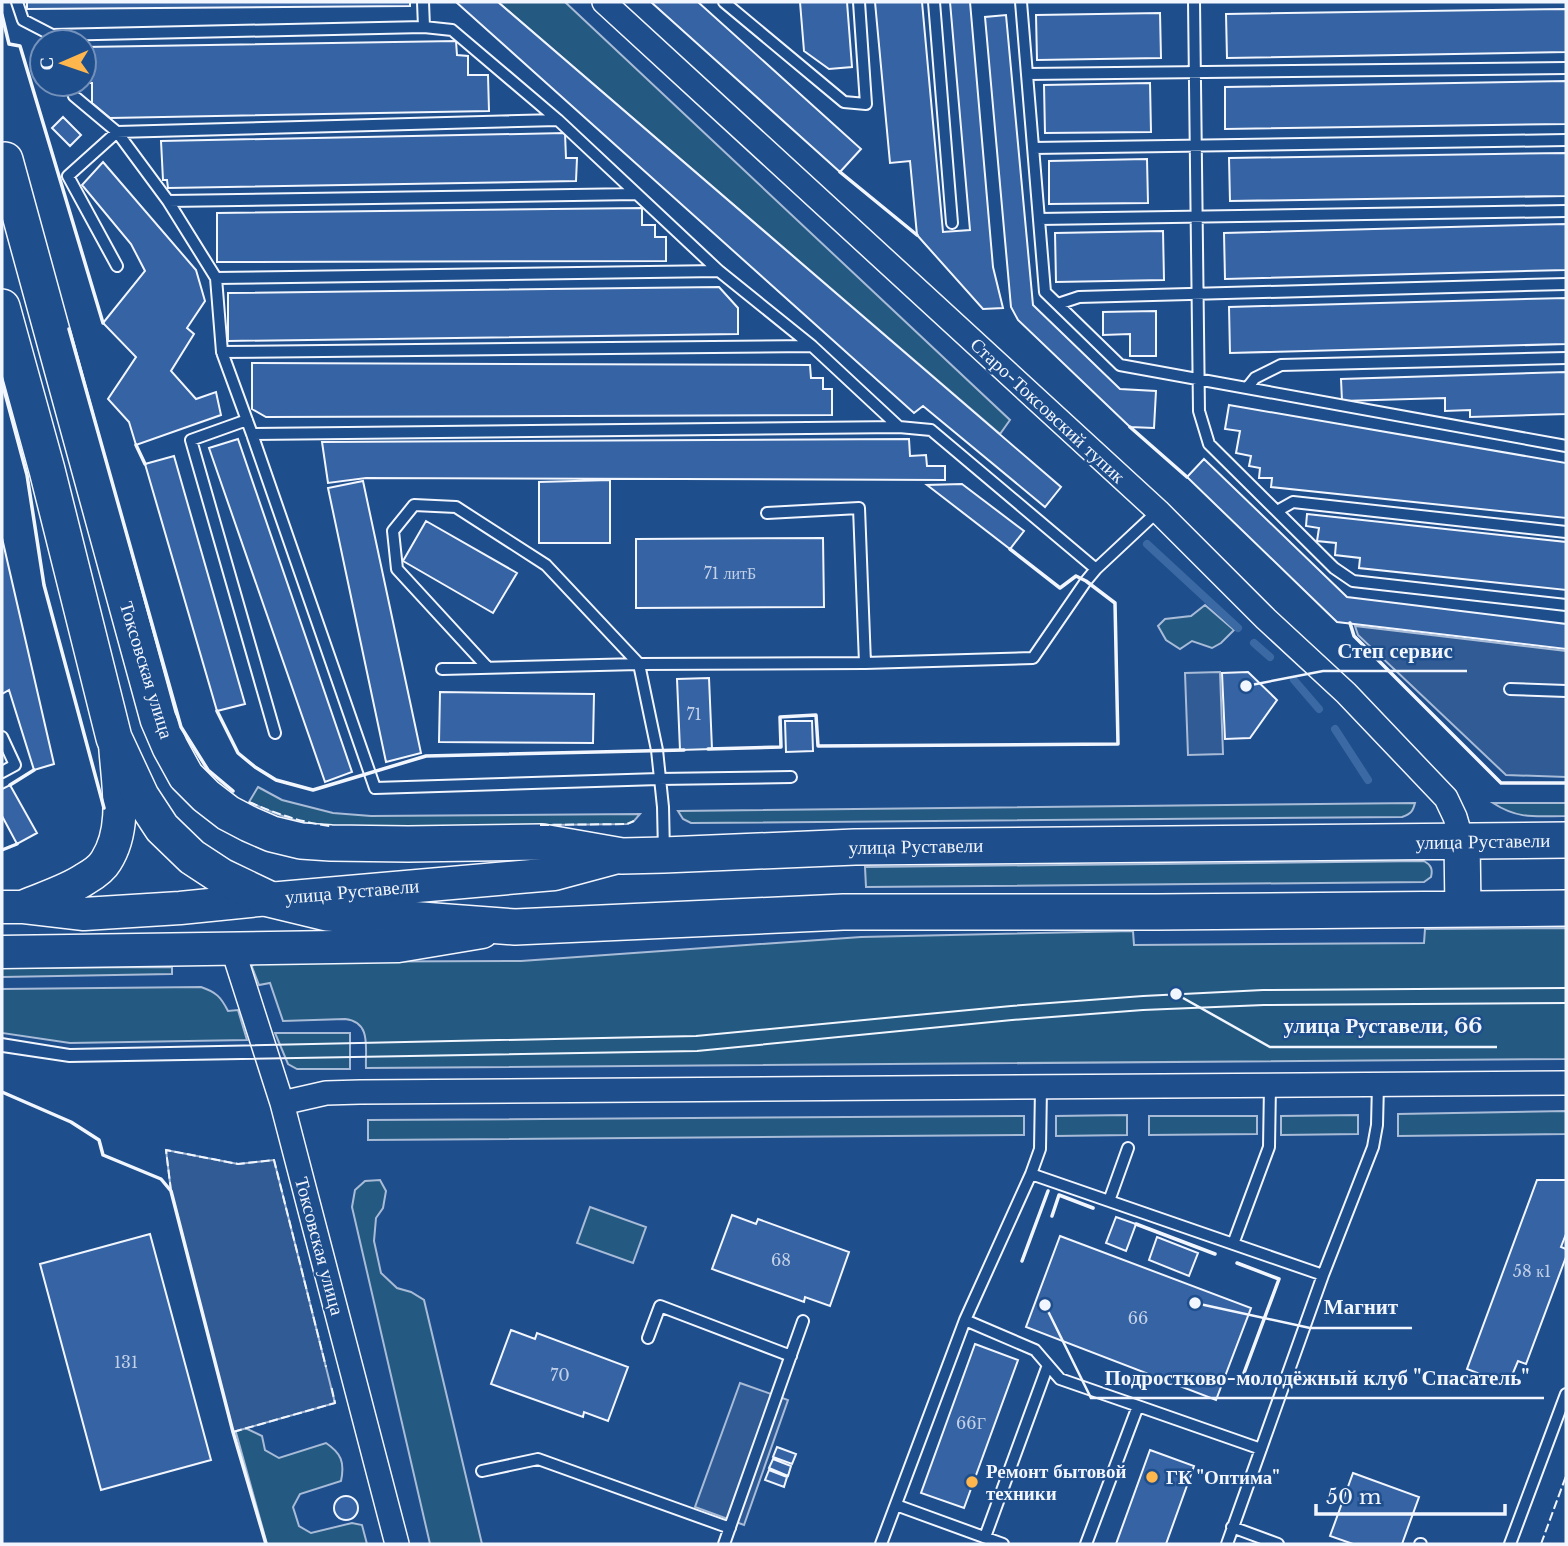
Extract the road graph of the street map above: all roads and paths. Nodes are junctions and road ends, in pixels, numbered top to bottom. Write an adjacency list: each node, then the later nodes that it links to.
1 (17, 2): 10 (lane)
2 (423, 2): 9 (lane)
3 (604, 2): 44 (street, Старо-Токсовский тупик)
4 (724, 2): 5 (lane)
5 (859, 2)
6 (934, 2): 27 (lane)
7 (1021, 2): 14 (lane)
8 (1194, 2): 13 (lane)
9 (424, 27): 11 (lane); 16 (lane)
10 (36, 28)
11 (98, 37)
12 (1566, 68): 13 (lane)
13 (1194, 72): 14 (lane); 19 (lane)
14 (1027, 74): 20 (lane)
15 (76, 98): 17 (lane)
16 (558, 120): 17 (lane); 22 (lane)
17 (117, 132): 23 (lane); 28 (lane)
18 (1566, 140): 19 (lane)
19 (1195, 146): 20 (lane); 25 (lane)
20 (1033, 148): 26 (lane)
21 (5, 160): 65 (main road, Токсовская улица)
22 (637, 194): 23 (lane); 29 (lane)
23 (168, 201): 30 (lane)
24 (1566, 211): 25 (lane)
25 (1196, 216): 26 (lane); 32 (lane)
26 (1039, 219): 33 (lane)
27 (952, 223)
28 (117, 266)
29 (719, 271): 30 (lane); 35 (lane)
30 (216, 278): 36 (lane)
31 (1566, 284): 32 (lane)
32 (1197, 294): 33 (lane); 38 (lane)
33 (1058, 304): 38 (lane)
34 (2, 307): 58 (main road)
35 (812, 346): 36 (lane); 41 (lane)
36 (222, 352): 40 (lane)
37 (1566, 358): 39 (lane)
38 (1198, 379): 39 (lane); 45 (lane)
39 (1247, 388): 43 (lane)
40 (247, 420): 42 (lane); 56 (lane)
41 (899, 426): 42 (lane); 48 (lane)
42 (252, 434): 61 (lane)
43 (1566, 446)
44 (1158, 511): 48 (lane); 63 (street, Старо-Токсовский тупик)
45 (1277, 512): 47 (lane); 49 (lane)
46 (766, 513): 50 (lane)
47 (1566, 532)
48 (1096, 569): 50 (lane)
49 (1566, 605)
50 (865, 663): 51 (lane)
51 (639, 664): 52 (lane); 52 (lane); 61 (lane)
52 (488, 668): 53 (lane)
53 (442, 669)
54 (1510, 689): 55 (lane)
55 (1566, 691)
56 (275, 733)
57 (2, 737): 59 (lane)
58 (114, 738): 66 (main road); 67 (main road)
59 (2, 772)
60 (791, 777): 61 (lane)
61 (660, 779): 64 (lane)
62 (1566, 840): 63 (main road, улица Руставели)
63 (1462, 841): 64 (main road, улица Руставели); 68 (main road)
64 (664, 855): 65 (main road, улица Руставели)
65 (622, 856): 66 (main road, улица Руставели)
66 (269, 899): 67 (main road, улица Руставели); 70 (main road, улица Руставели)
67 (13, 907)
68 (1463, 908): 69 (main road, улица Руставели); 70 (main road, улица Руставели)
69 (1566, 908)
70 (515, 927): 71 (main road, улица Руставели)
71 (233, 950): 72 (main road, улица Руставели); 77 (street, Токсовская улица)
72 (2, 952)
73 (1566, 1083): 74 (street)
74 (1378, 1084): 75 (street); 82 (lane)
75 (1270, 1085): 76 (street); 81 (lane)
76 (1041, 1088): 77 (street); 79 (lane)
77 (282, 1103): 96 (street, Токсовская улица)
78 (1128, 1148): 80 (lane)
79 (1031, 1174): 80 (lane); 83 (lane)
80 (1110, 1201): 81 (lane)
81 (1233, 1244): 82 (lane)
82 (1323, 1275): 90 (lane)
83 (965, 1320): 87 (lane); 92 (lane)
84 (803, 1321): 86 (lane)
85 (648, 1338): 86 (lane)
86 (791, 1356): 93 (lane)
87 (1048, 1365): 89 (lane); 95 (lane)
88 (1566, 1394): 103 (lane)
89 (1138, 1406): 90 (lane); 100 (lane)
90 (1261, 1449): 94 (lane)
91 (482, 1471): 93 (lane)
92 (896, 1505): 95 (lane); 98 (lane)
93 (730, 1528): 97 (lane)
94 (1232, 1528): 101 (lane); 102 (lane)
95 (985, 1537): 99 (lane)
96 (397, 1544)
97 (724, 1544)
98 (881, 1544)
99 (1003, 1544)
100 (1086, 1544)
101 (1227, 1544)
102 (1278, 1544)
103 (1510, 1544)

